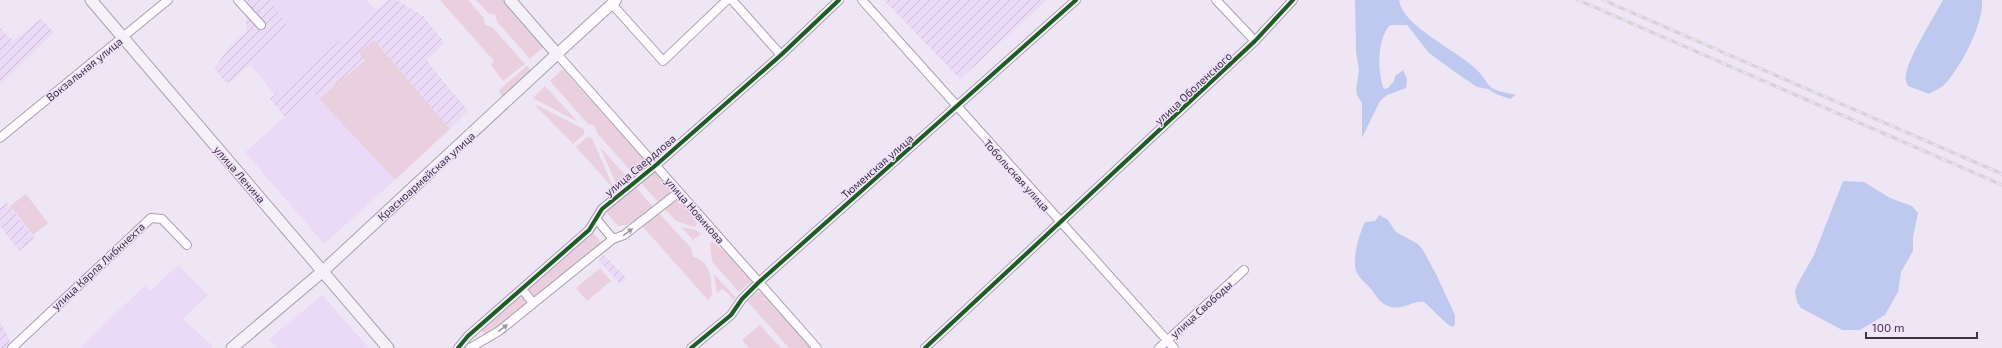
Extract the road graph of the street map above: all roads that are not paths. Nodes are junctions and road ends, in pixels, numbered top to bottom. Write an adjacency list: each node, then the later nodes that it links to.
1 (91, 0): 14 (main road, улица Ленина)
2 (168, 0): 14 (street, Вокзальная улица)
3 (238, 0): 13 (street)
4 (510, 0): 16 (main road, улица Новикова)
5 (727, 0): 12 (street)
6 (732, 0): 17 (street)
7 (839, 0): 17 (street, улица Свердлова)
8 (862, 0): 18 (street, Тобольская улица)
9 (1076, 0): 18 (street, Тюменская улица)
10 (1216, 0): 15 (street)
11 (1292, 0): 15 (street, улица Оболенского)
12 (614, 2): 16 (street, Красноармейская улица)
13 (261, 25)
14 (123, 38): 19 (street, Вокзальная улица); 27 (main road, улица Ленина)
15 (1256, 41): 23 (street, улица Оболенского)
16 (558, 54): 20 (street, улица Новикова); 27 (main road, Красноармейская улица)
17 (781, 55): 20 (street, улица Свердлова)
18 (957, 108): 23 (street, Тобольская улица); 28 (street, Тюменская улица)
19 (0, 138)
20 (656, 165): 21 (street, улица Новикова); 22 (street, улица Свердлова)
21 (679, 192): 24 (street, one-way to 21); 28 (street, улица Новикова)
22 (597, 220): 24 (street); 29 (street, улица Свердлова)
23 (1061, 224): 31 (street, Тобольская улица); 39 (street, улица Оболенского)
24 (613, 239): 30 (street)
25 (187, 244): 32 (street, улица Карла Либкнехта)
26 (1244, 270): 31 (street, улица Свободы)
27 (323, 271): 33 (main road, Красноармейская улица); 34 (main road, улица Ленина)
28 (758, 283): 37 (street, Тюменская улица); 38 (street, улица Новикова)
29 (522, 289): 30 (street); 35 (street, улица Свердлова)
30 (533, 303): 36 (street, one-way to 30)
31 (1167, 340): 40 (street, улица Свободы); 41 (street, Тобольская улица)
32 (12, 348)
33 (232, 348)
34 (388, 348)
35 (458, 348)
36 (470, 348)
37 (691, 348)
38 (817, 348)
39 (925, 348)
40 (1159, 348)
41 (1174, 348)

